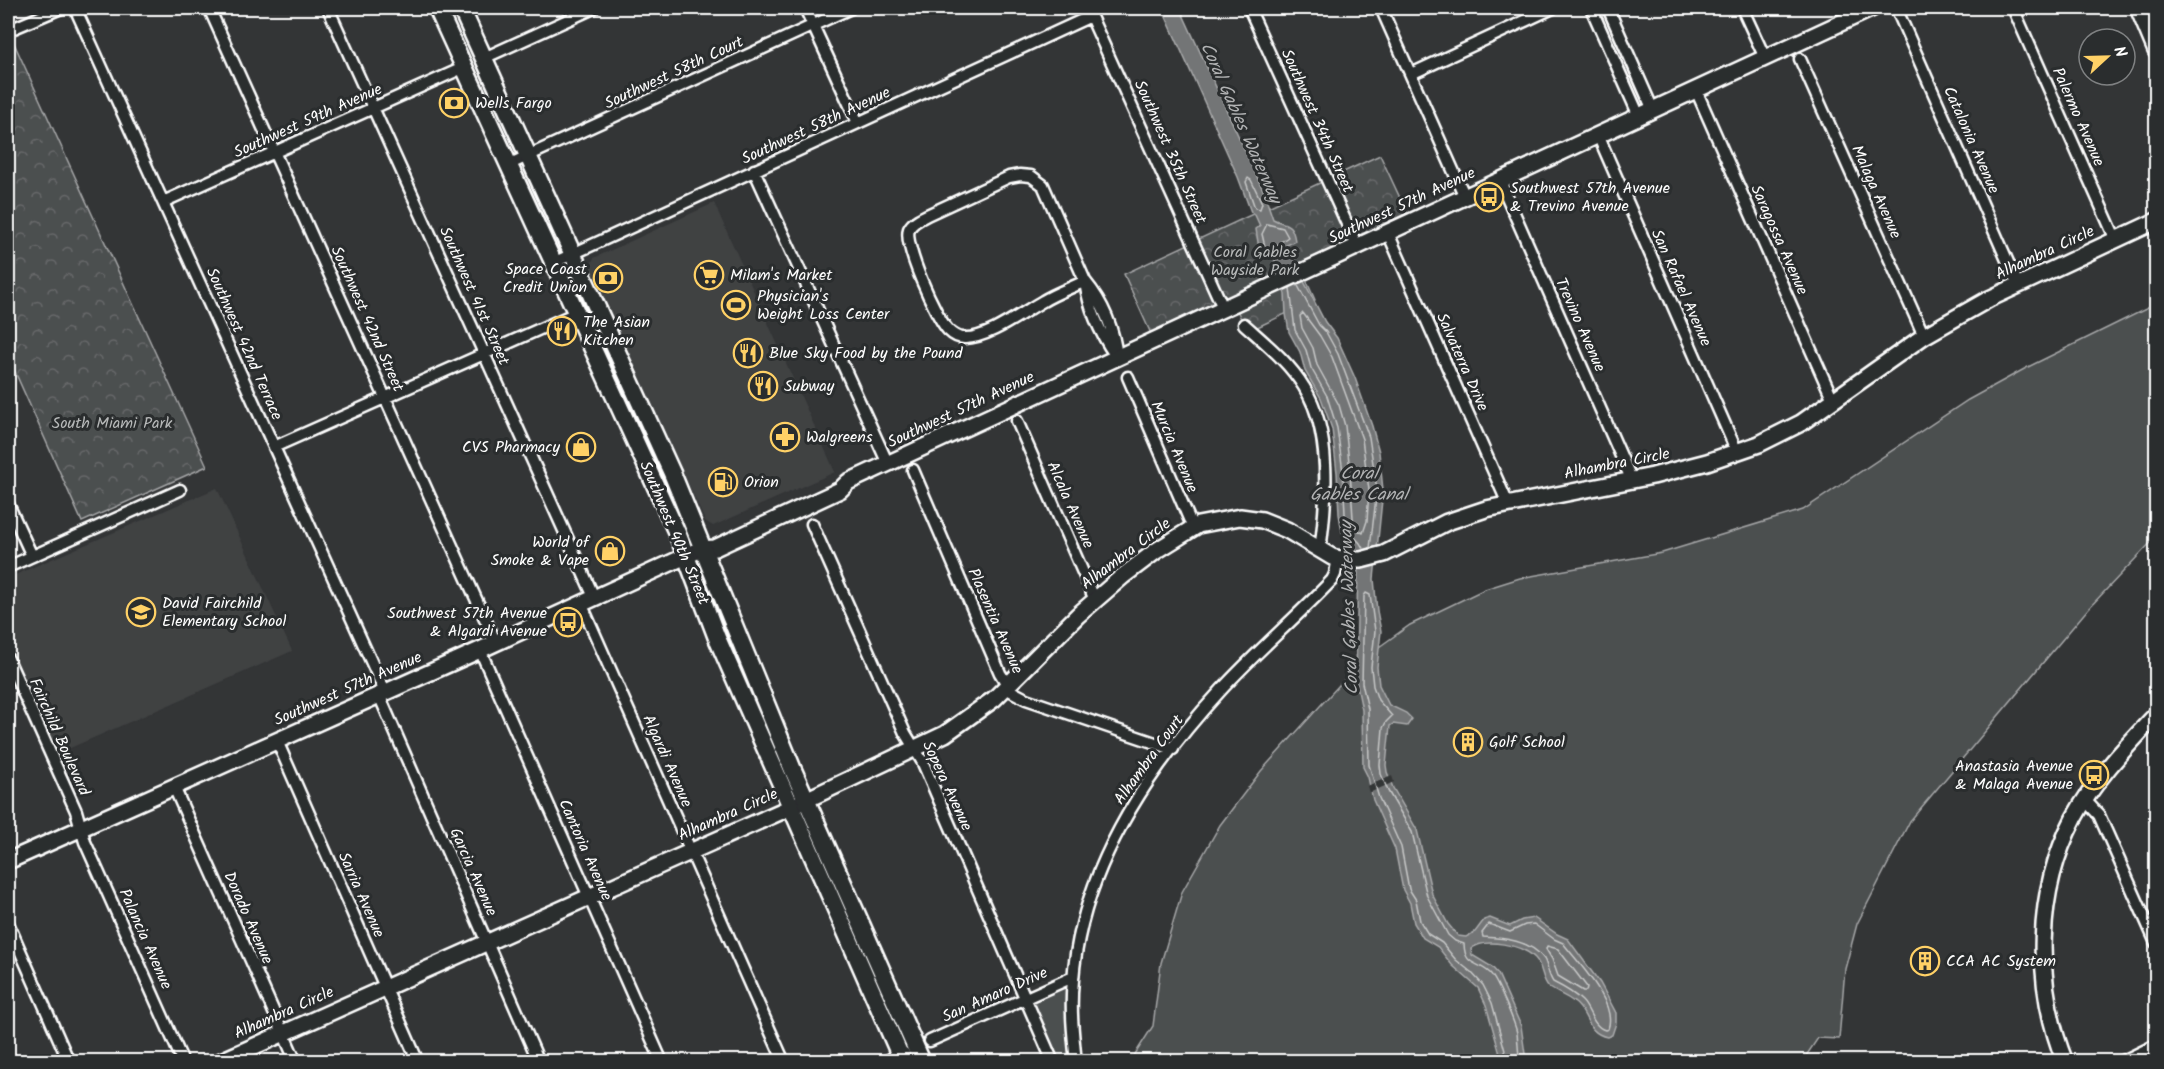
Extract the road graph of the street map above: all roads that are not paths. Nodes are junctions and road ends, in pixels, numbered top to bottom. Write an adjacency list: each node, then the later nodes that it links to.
1 (61, 8): 22 (street)
2 (75, 8): 41 (street, Southwest 42nd Terrace)
3 (209, 8): 35 (street, Southwest 42nd Street)
4 (328, 8): 31 (street, Southwest 41st Street)
5 (437, 8): 23 (main road, Southwest 40th Street)
6 (461, 8): 25 (main road, Southwest 40th Street)
7 (594, 8): 25 (street)
8 (805, 8): 21 (street)
9 (852, 8): 21 (street, Southwest 58th Court)
10 (1250, 8): 45 (street, Southwest 34th Street)
11 (1381, 8): 29 (street)
12 (1553, 8): 29 (street)
13 (1591, 8): 32 (street)
14 (1608, 8): 32 (street)
15 (1742, 8): 26 (street)
16 (1873, 8): 26 (street, Southwest 57th Avenue)
17 (1896, 8): 49 (street, Catalonia Avenue)
18 (2013, 8): 44 (street, Palermo Avenue)
19 (1089, 12): 33 (street, Southwest 58th Avenue); 50 (street, Southwest 35th Street)
20 (2146, 13): 24 (street)
21 (813, 25): 33 (street); 36 (street, Southwest 58th Court)
22 (14, 28)
23 (456, 47): 25 (main road); 28 (main road, Southwest 40th Street)
24 (2157, 51)
25 (484, 58): 36 (main road, Southwest 40th Street)
26 (1765, 58): 30 (street, Southwest 57th Avenue)
27 (1800, 59): 53 (street, Malaga Avenue)
28 (465, 67): 31 (street, Southwest 59th Avenue); 37 (main road, Southwest 40th Street)
29 (1411, 74): 40 (street)
30 (1696, 90): 32 (street, Southwest 57th Avenue); 62 (street, Saragossa Avenue)
31 (373, 108): 35 (street, Southwest 59th Avenue); 55 (street, Southwest 41st Street)
32 (1646, 113): 34 (street, Southwest 57th Avenue)
33 (858, 123): 38 (street, Southwest 58th Avenue)
34 (1598, 135): 39 (street, Southwest 57th Avenue); 65 (street, San Rafael Avenue)
35 (275, 152): 41 (street, Southwest 59th Avenue); 61 (street, Southwest 42nd Street)
36 (528, 157): 37 (street, Southwest 58th Court); 46 (main road, Southwest 40th Street)
37 (508, 165): 47 (main road, Southwest 40th Street)
38 (754, 170): 46 (street, Southwest 58th Avenue); 66 (street)
39 (1500, 180): 40 (street, Southwest 57th Avenue); 68 (street, Trevino Avenue)
40 (1465, 197): 43 (street, Southwest 57th Avenue)
41 (163, 202): 64 (street, Southwest 42nd Terrace)
42 (2157, 221): 44 (street, Alhambra Circle)
43 (1388, 233): 45 (street, Southwest 57th Avenue); 71 (street, Salvaterra Drive)
44 (2116, 240): 49 (street, Alhambra Circle)
45 (1357, 246): 50 (street, Southwest 57th Avenue)
46 (573, 254): 47 (street, Southwest 58th Avenue); 56 (main road, Southwest 40th Street)
47 (553, 263): 51 (main road, Southwest 40th Street)
48 (1085, 281): 48 (street); 57 (street)
49 (2018, 285): 53 (street, Alhambra Circle)
50 (1224, 310): 57 (street, Southwest 57th Avenue)
51 (576, 313): 54 (main road, Southwest 40th Street); 55 (street)
52 (1244, 324): 75 (street)
53 (1924, 336): 62 (street, Alhambra Circle)
54 (592, 348): 56 (main road); 58 (main road, Southwest 40th Street)
55 (484, 354): 61 (street); 80 (street, Southwest 41st Street)
56 (620, 358): 59 (main road, Southwest 40th Street)
57 (1117, 358): 66 (street, Southwest 57th Avenue)
58 (600, 366): 59 (main road); 77 (main road, Southwest 40th Street)
59 (628, 375): 74 (main road, Southwest 40th Street)
60 (1128, 377): 73 (street, Murcia Avenue)
61 (386, 397): 64 (street); 82 (street, Southwest 42nd Street)
62 (1834, 402): 65 (street, Alhambra Circle)
63 (1017, 422): 81 (street, Alcala Avenue)
64 (274, 447): 86 (street, Southwest 42nd Terrace)
65 (1737, 452): 68 (street, Alhambra Circle)
66 (888, 464): 74 (street, Southwest 57th Avenue)
67 (913, 470): 85 (street, Plasentia Avenue)
68 (1632, 481): 71 (street, Alhambra Circle)
69 (180, 490): 76 (street)
70 (8, 504): 76 (street)
71 (1508, 504): 78 (street, Alhambra Circle)
72 (812, 524): 89 (street, Sopera Avenue)
73 (1193, 528): 75 (street, Alhambra Circle); 81 (street, Alhambra Circle)
74 (702, 549): 77 (street, Southwest 57th Avenue); 93 (main road, Southwest 40th Street)
75 (1320, 550): 78 (street, Alhambra Circle)
76 (32, 556): 79 (street)
77 (686, 556): 80 (street, Southwest 57th Avenue); 93 (main road, Southwest 40th Street)
78 (1338, 558): 90 (street, Alhambra Court)
79 (8, 567)
80 (588, 600): 82 (street, Southwest 57th Avenue); 95 (street, Algardi Avenue)
81 (1095, 600): 85 (street, Alhambra Circle)
82 (496, 643): 83 (street, Southwest 57th Avenue)
83 (480, 650): 86 (street, Southwest 57th Avenue); 97 (street, Cantoria Avenue)
84 (8, 660): 94 (street, Fairchild Boulevard)
85 (1007, 685): 89 (street, Alhambra Circle); 90 (street, Plasentia Avenue)
86 (382, 694): 88 (street, Southwest 57th Avenue); 99 (street, Garcia Avenue)
87 (2157, 715): 92 (street)
88 (277, 741): 91 (street, Southwest 57th Avenue); 102 (street, Sarria Avenue)
89 (915, 749): 93 (street, Alhambra Circle); 103 (street, Sopera Avenue)
90 (1173, 749): 101 (street, Alhambra Court)
91 (174, 787): 94 (street, Southwest 57th Avenue); 104 (street, Dorado Avenue)
92 (2085, 801): 100 (street); 118 (street)
93 (799, 803): 95 (street, Alhambra Circle); 106 (main road, Southwest 40th Street)
94 (81, 828): 96 (street, Southwest 57th Avenue); 108 (street, Palancia Avenue)
95 (691, 851): 97 (street, Alhambra Circle); 114 (street, Algardi Avenue)
96 (8, 858)
97 (589, 897): 99 (street, Alhambra Circle); 113 (street, Cantoria Avenue)
98 (8, 923): 107 (street)
99 (487, 942): 102 (street, Alhambra Circle); 112 (street, Garcia Avenue)
100 (2157, 943)
101 (1073, 977): 103 (street, San Amaro Drive); 117 (street, Alhambra Court)
102 (385, 987): 104 (street, Alhambra Circle); 111 (street, Sarria Avenue)
103 (1025, 998): 106 (street, San Amaro Drive); 116 (street, Sopera Avenue)
104 (282, 1033): 109 (street, Alhambra Circle); 110 (street, Dorado Avenue)
105 (2157, 1045): 119 (street)
106 (914, 1053): 115 (street, San Amaro Drive)
107 (69, 1062)
108 (183, 1062)
109 (219, 1062)
110 (296, 1062)
111 (418, 1062)
112 (539, 1062)
113 (662, 1062)
114 (784, 1062)
115 (884, 1062)
116 (1053, 1062)
117 (1076, 1062)
118 (2065, 1062)
119 (2121, 1062)

